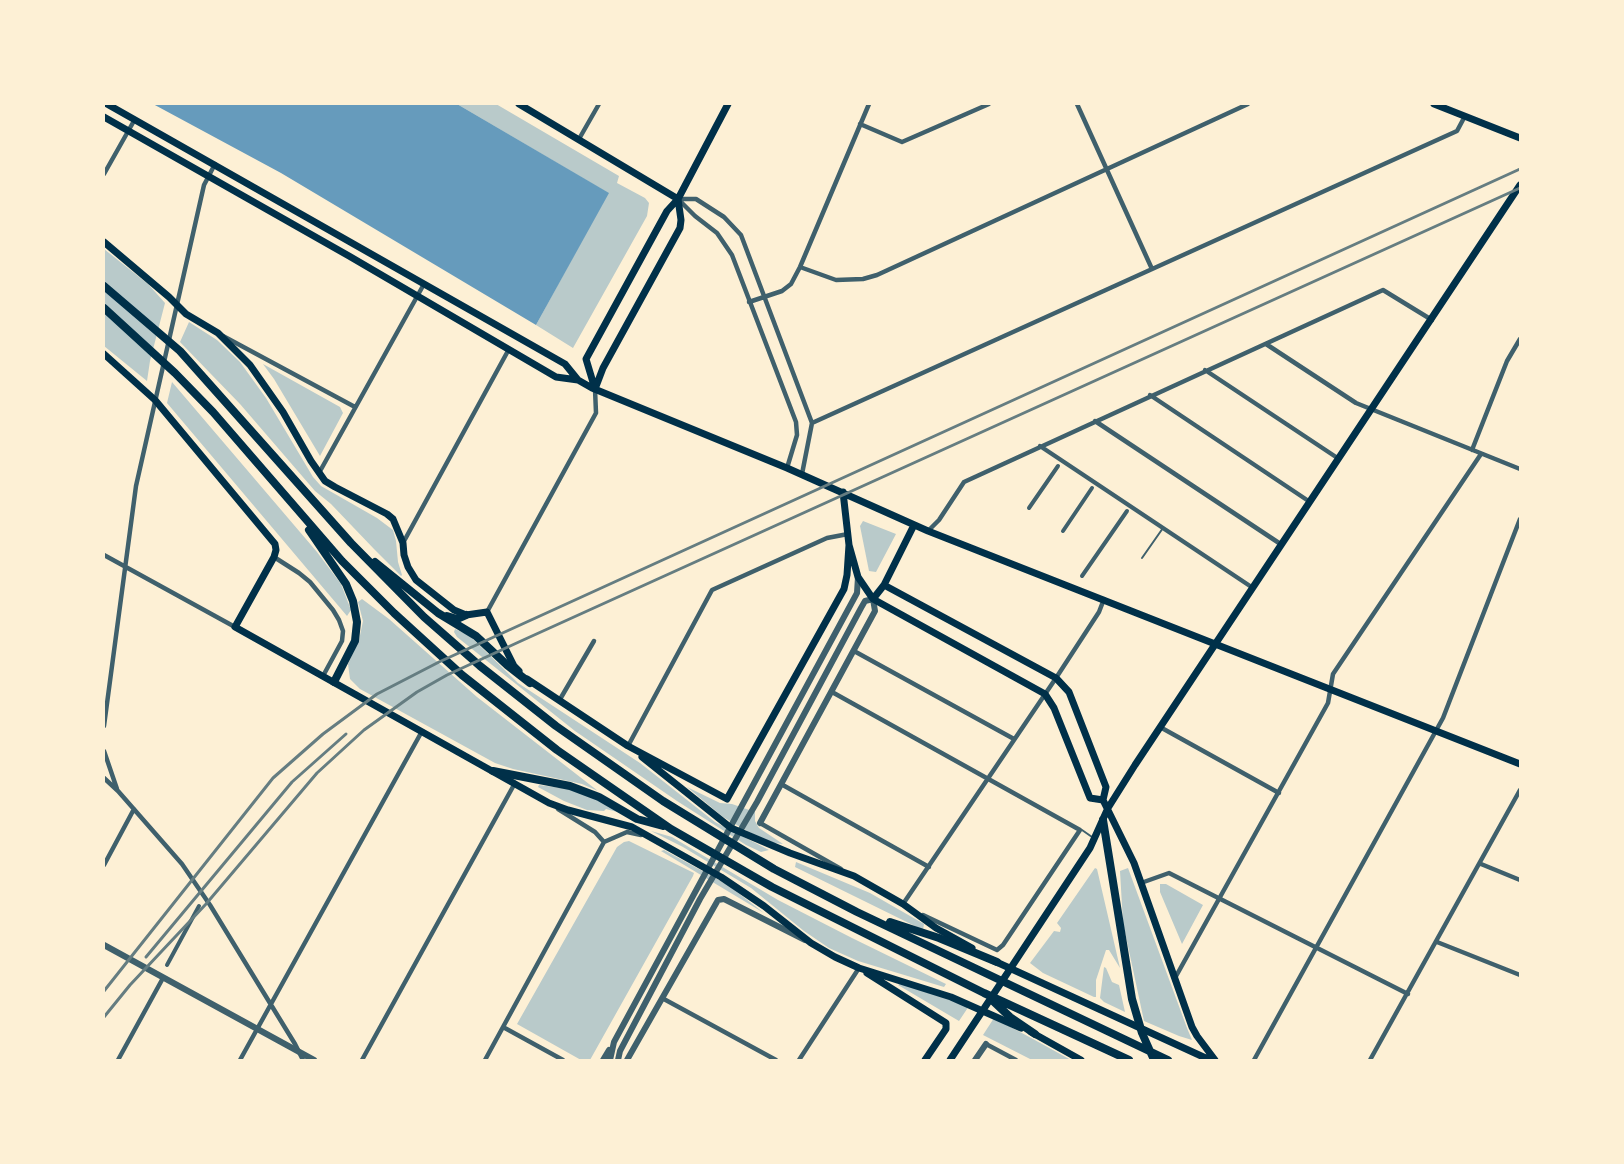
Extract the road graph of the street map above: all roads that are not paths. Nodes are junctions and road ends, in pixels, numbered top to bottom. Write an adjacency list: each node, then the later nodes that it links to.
1 (107, 104): 12 (main road)
2 (519, 104): 16 (main road)
3 (599, 104): 16 (street)
4 (728, 104): 22 (main road)
5 (869, 104): 13 (street)
6 (989, 104): 13 (street)
7 (1077, 104): 18 (street)
8 (1248, 104): 18 (street)
9 (1434, 104): 10 (main road)
10 (1465, 116): 15 (main road); 25 (street)
11 (104, 117): 14 (main road)
12 (135, 119): 14 (street); 17 (main road)
13 (860, 124): 24 (street)
14 (128, 131): 19 (street); 20 (main road)
15 (1521, 138)
16 (579, 139): 22 (main road)
17 (215, 164): 20 (street); 26 (main road)
18 (1106, 168): 24 (street); 25 (street)
19 (104, 174)
20 (208, 176): 28 (main road); 31 (street)
21 (1521, 185): 33 (main road)
22 (678, 199): 29 (street); 30 (street); 41 (main road); 41 (main road)
23 (104, 242): 31 (main road)
24 (800, 267): 29 (street)
25 (1152, 269): 47 (street)
26 (424, 284): 28 (street); 40 (main road)
27 (104, 286): 69 (highway)
28 (417, 295): 37 (main road); 44 (street)
29 (763, 297): 30 (street); 47 (street)
30 (749, 302): 53 (street)
31 (177, 305): 34 (main road); 43 (street)
32 (104, 308): 61 (highway)
33 (1431, 320): 36 (street); 45 (main road)
34 (218, 333): 44 (street); 55 (main road)
35 (1521, 339): 49 (street)
36 (1266, 344): 39 (street); 45 (street)
37 (509, 348): 40 (main road); 70 (street)
38 (104, 354): 43 (main road)
39 (1205, 370): 42 (street); 51 (street)
40 (578, 380): 41 (main road)
41 (595, 389): 53 (main road); 83 (street)
42 (1150, 395): 46 (street); 59 (street)
43 (155, 400): 73 (main road); 76 (street)
44 (355, 407): 55 (street)
45 (1372, 410): 49 (street); 51 (main road)
46 (1095, 420): 48 (street); 72 (street)
47 (812, 423): 56 (street)
48 (1040, 446): 65 (street); 66 (street)
49 (1472, 450): 50 (street)
50 (1481, 454): 54 (street); 94 (street)
51 (1339, 459): 59 (main road)
52 (1058, 466): 60 (street)
53 (787, 468): 56 (main road)
54 (1521, 470)
55 (319, 473): 70 (main road)
56 (802, 474): 58 (main road)
57 (1092, 488): 67 (street)
58 (843, 492): 64 (main road); 68 (main road)
59 (1311, 502): 72 (main road)
60 (1029, 508)
61 (296, 510): 92 (highway); 120 (highway)
62 (1127, 511): 77 (street)
63 (1521, 519): 100 (street)
64 (914, 525): 66 (main road); 79 (main road)
65 (1163, 528): 75 (lane); 80 (street)
66 (928, 531): 82 (main road)
67 (1063, 531)
68 (848, 534): 71 (main road); 103 (street)
69 (351, 543): 84 (highway); 134 (highway)
70 (403, 543): 85 (main road)
71 (849, 545): 78 (main road); 103 (main road)
72 (1282, 545): 80 (main road)
73 (275, 554): 86 (main road); 90 (street)
74 (104, 555): 76 (street)
75 (1142, 558)
76 (124, 567): 86 (street); 98 (street)
77 (1082, 576)
78 (858, 577): 81 (main road); 153 (street)
79 (885, 585): 81 (main road); 91 (main road)
80 (1253, 588): 88 (main road)
81 (873, 599): 89 (street); 96 (main road); 165 (street)
82 (1104, 599): 88 (main road); 91 (street)
83 (487, 612): 85 (main road); 93 (main road)
84 (438, 613): 85 (highway); 93 (highway)
85 (466, 615)
86 (234, 627): 90 (main road)
87 (594, 641): 97 (street)
88 (1216, 643): 94 (main road); 99 (main road)
89 (854, 651): 95 (street); 102 (street)
90 (323, 676): 92 (main road)
91 (1056, 678): 96 (street); 114 (main road)
92 (334, 682): 101 (main road)
93 (530, 683): 97 (main road)
94 (1330, 688): 100 (main road); 113 (street)
95 (832, 692): 108 (street); 110 (street)
96 (1045, 694): 102 (street); 114 (main road)
97 (559, 702): 103 (main road)
98 (104, 726)
99 (1160, 728): 113 (street); 116 (main road)
100 (1436, 730): 105 (main road); 139 (street)
101 (421, 733): 106 (main road); 149 (street)
102 (1014, 739): 108 (street)
103 (628, 746): 128 (main road)
104 (104, 751): 112 (street)
105 (1521, 764)
106 (493, 771): 109 (main road); 120 (highway)
107 (104, 778): 112 (street)
108 (988, 778): 121 (street); 127 (street)
109 (515, 783): 115 (main road); 160 (street)
110 (781, 784): 119 (street); 127 (street)
111 (1521, 790): 125 (street)
112 (118, 791): 117 (street)
113 (1279, 793): 131 (street)
114 (1103, 800): 116 (main road)
115 (549, 803): 122 (main road); 124 (street)
116 (1108, 808): 118 (main road); 130 (main road)
117 (134, 809): 126 (street); 149 (street)
118 (1103, 820): 123 (main road); 175 (highway)
119 (760, 823): 128 (street)
120 (671, 829): 146 (highway)
121 (1080, 830): 123 (lane); 135 (street)
122 (648, 836): 124 (street); 137 (main road)
123 (1095, 838): 170 (main road)
124 (604, 842): 150 (street)
125 (1480, 864): 129 (street); 136 (street)
126 (104, 865)
127 (929, 867): 132 (street)
128 (854, 876): 132 (main road)
129 (1521, 880)
130 (1142, 883): 131 (street); 145 (main road)
131 (1220, 899): 139 (street); 145 (street)
132 (903, 904): 135 (main road)
133 (199, 906): 141 (street)
134 (857, 912): 140 (highway); 176 (highway)
135 (915, 912): 140 (main road)
136 (1437, 942): 143 (street); 147 (street)
137 (811, 943): 142 (main road); 148 (street)
138 (104, 945): 144 (street)
139 (1315, 947): 147 (street); 179 (street)
140 (997, 962): 177 (main road)
141 (167, 965)
142 (859, 968): 152 (main road); 168 (street); 169 (main road)
143 (1521, 975)
144 (163, 978): 151 (street); 156 (street)
145 (1174, 979): 178 (main road)
146 (984, 993): 152 (highway); 174 (highway)
147 (1408, 994): 180 (street)
148 (662, 998): 166 (street); 167 (street)
149 (270, 1005): 151 (street); 155 (street)
150 (503, 1028): 161 (street); 162 (street)
151 (257, 1029): 155 (street); 157 (street)
152 (1035, 1034): 173 (main road)
153 (614, 1041): 163 (street); 164 (street)
154 (986, 1044): 171 (street); 172 (street)
155 (297, 1051): 158 (street); 159 (street)
156 (118, 1060)
157 (240, 1060)
158 (303, 1060)
159 (314, 1060)
160 (362, 1060)
161 (485, 1060)
162 (563, 1060)
163 (603, 1060)
164 (610, 1060)
165 (618, 1060)
166 (627, 1060)
167 (776, 1060)
168 (800, 1060)
169 (925, 1060)
170 (950, 1060)
171 (975, 1060)
172 (1016, 1060)
173 (1081, 1060)
174 (1129, 1060)
175 (1154, 1060)
176 (1168, 1060)
177 (1210, 1060)
178 (1215, 1060)
179 (1254, 1060)
180 (1370, 1060)

